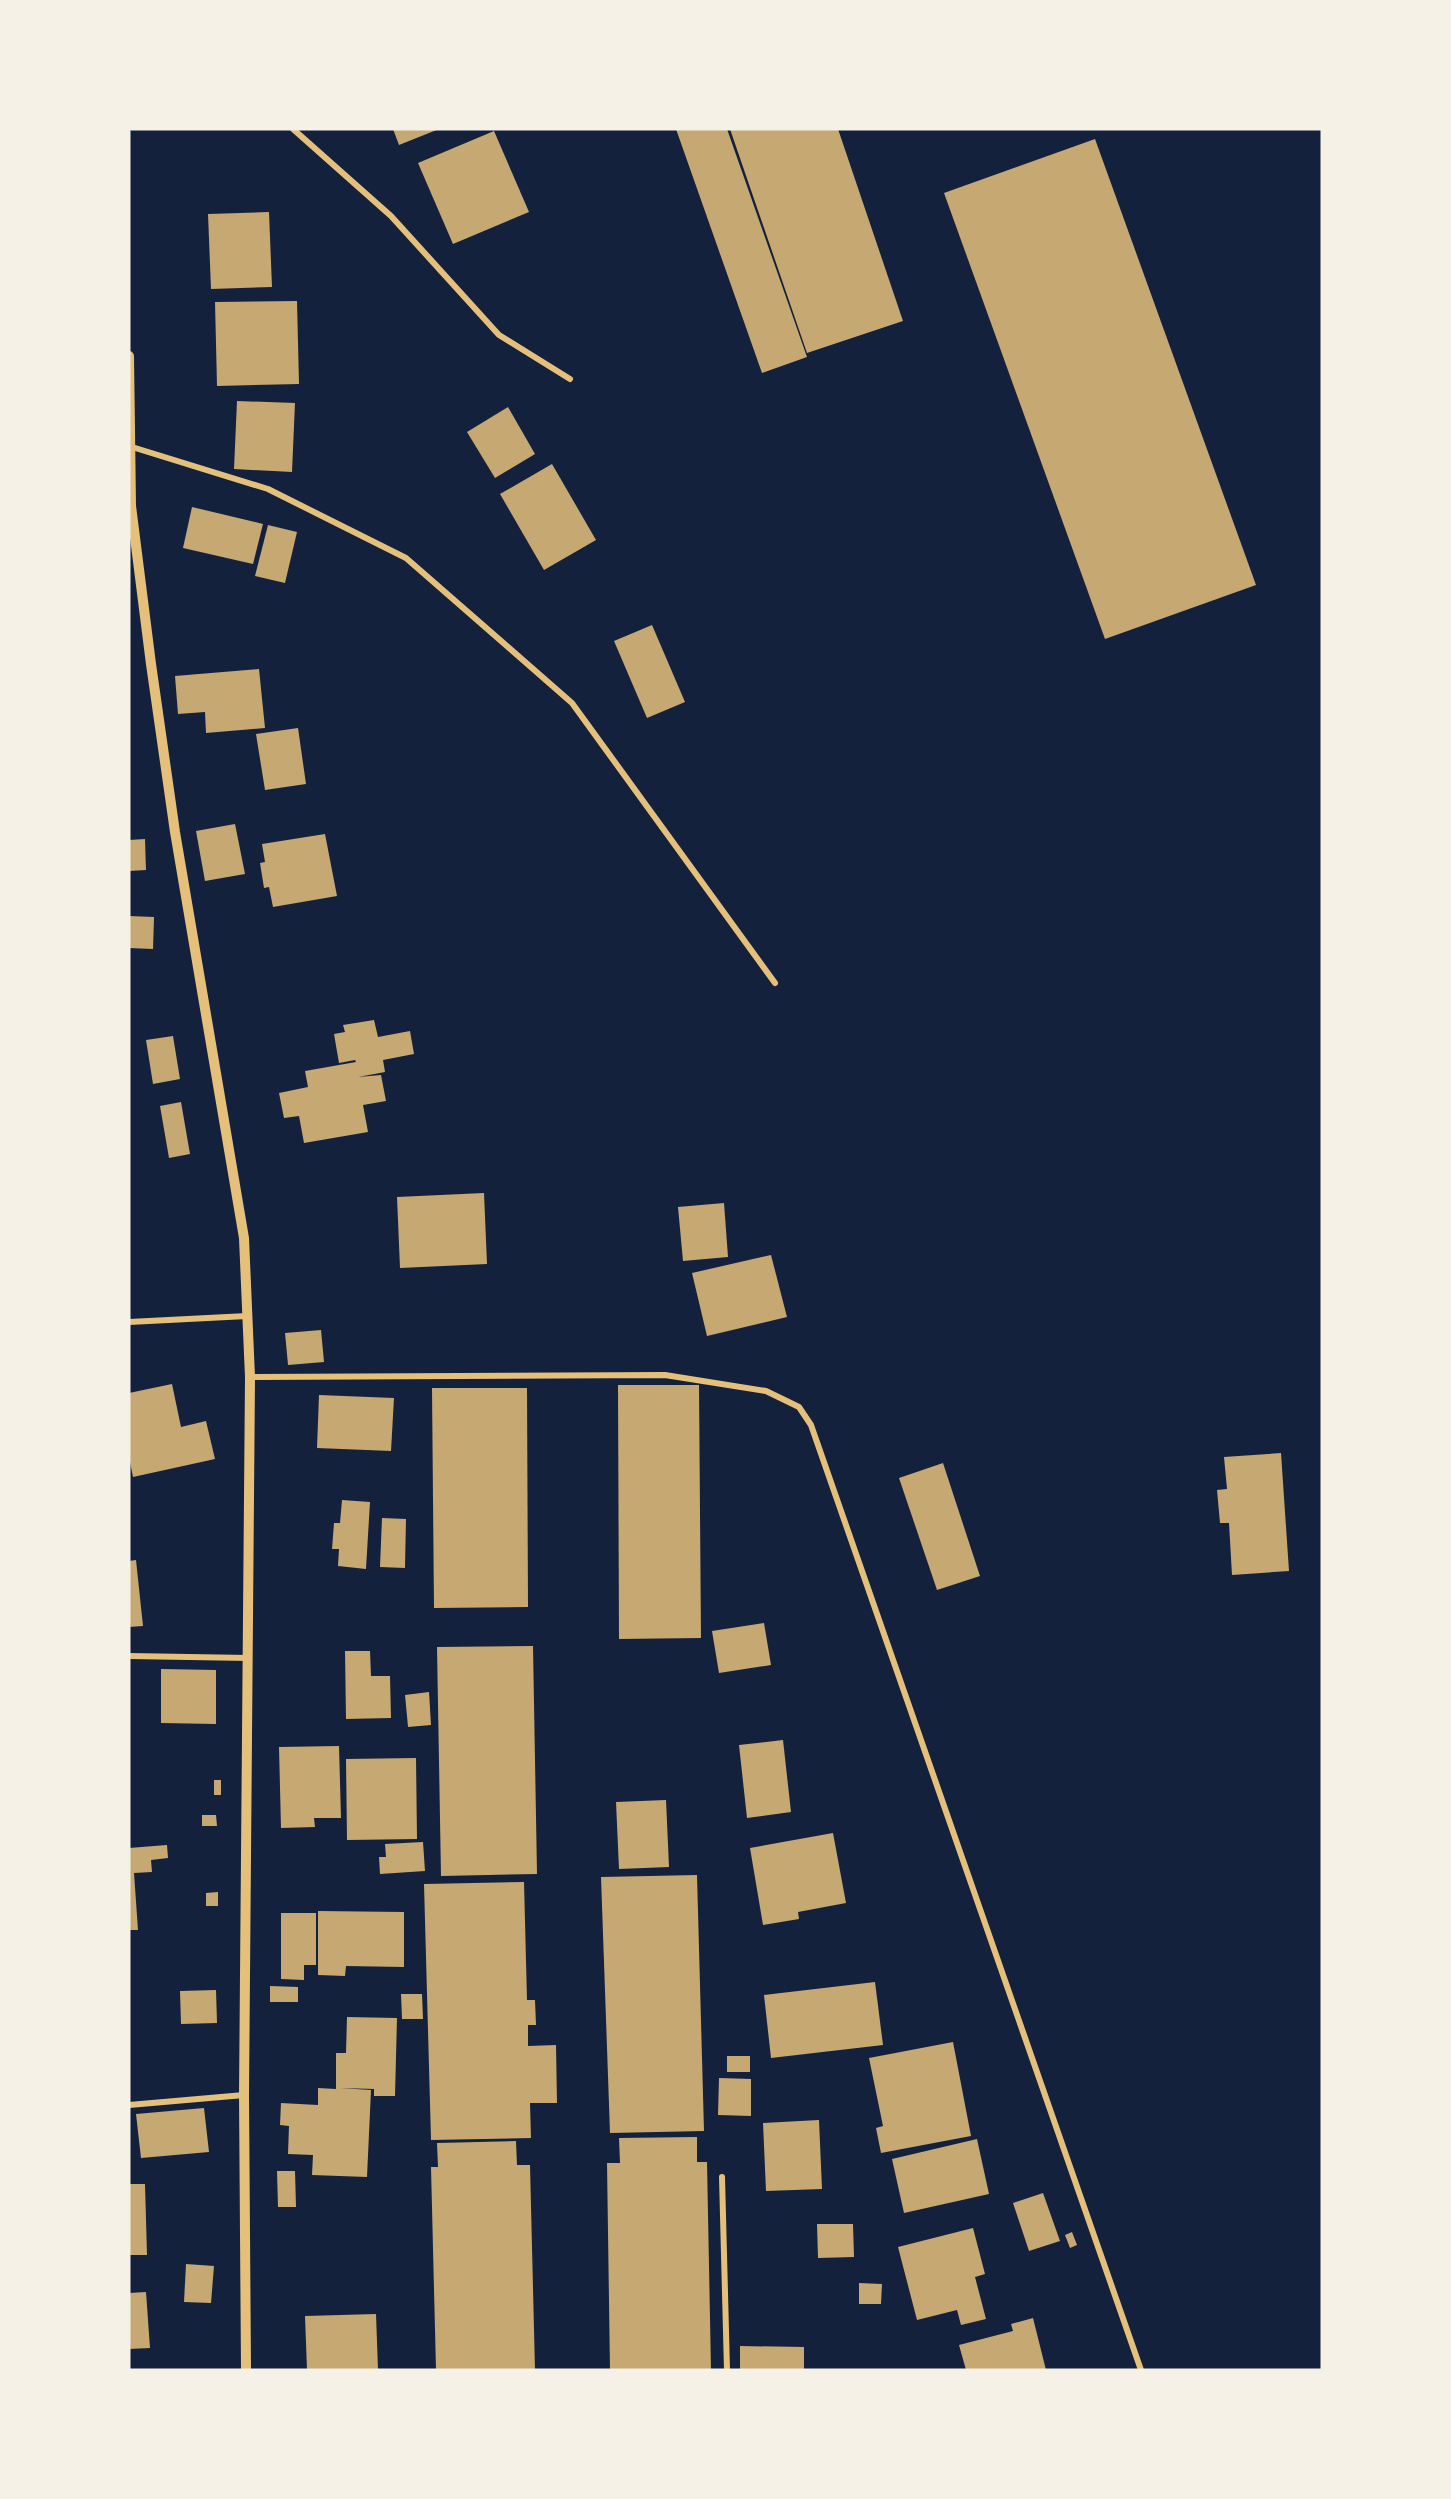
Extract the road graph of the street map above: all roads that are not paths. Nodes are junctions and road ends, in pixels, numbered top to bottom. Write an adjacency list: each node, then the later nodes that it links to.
1 (293, 129): 3 (street)
2 (129, 356): 4 (street)
3 (570, 379)
4 (132, 447): 5 (street); 6 (street)
5 (130, 506): 7 (street)
6 (775, 983)
7 (246, 1316): 8 (street); 9 (street)
8 (129, 1322)
9 (250, 1377): 11 (street); 17 (street)
10 (129, 1656): 11 (street)
11 (249, 1658): 12 (street)
12 (244, 2095): 13 (street); 15 (street)
13 (129, 2105)
14 (722, 2177): 16 (street)
15 (246, 2370)
16 (727, 2370)
17 (1141, 2370)

